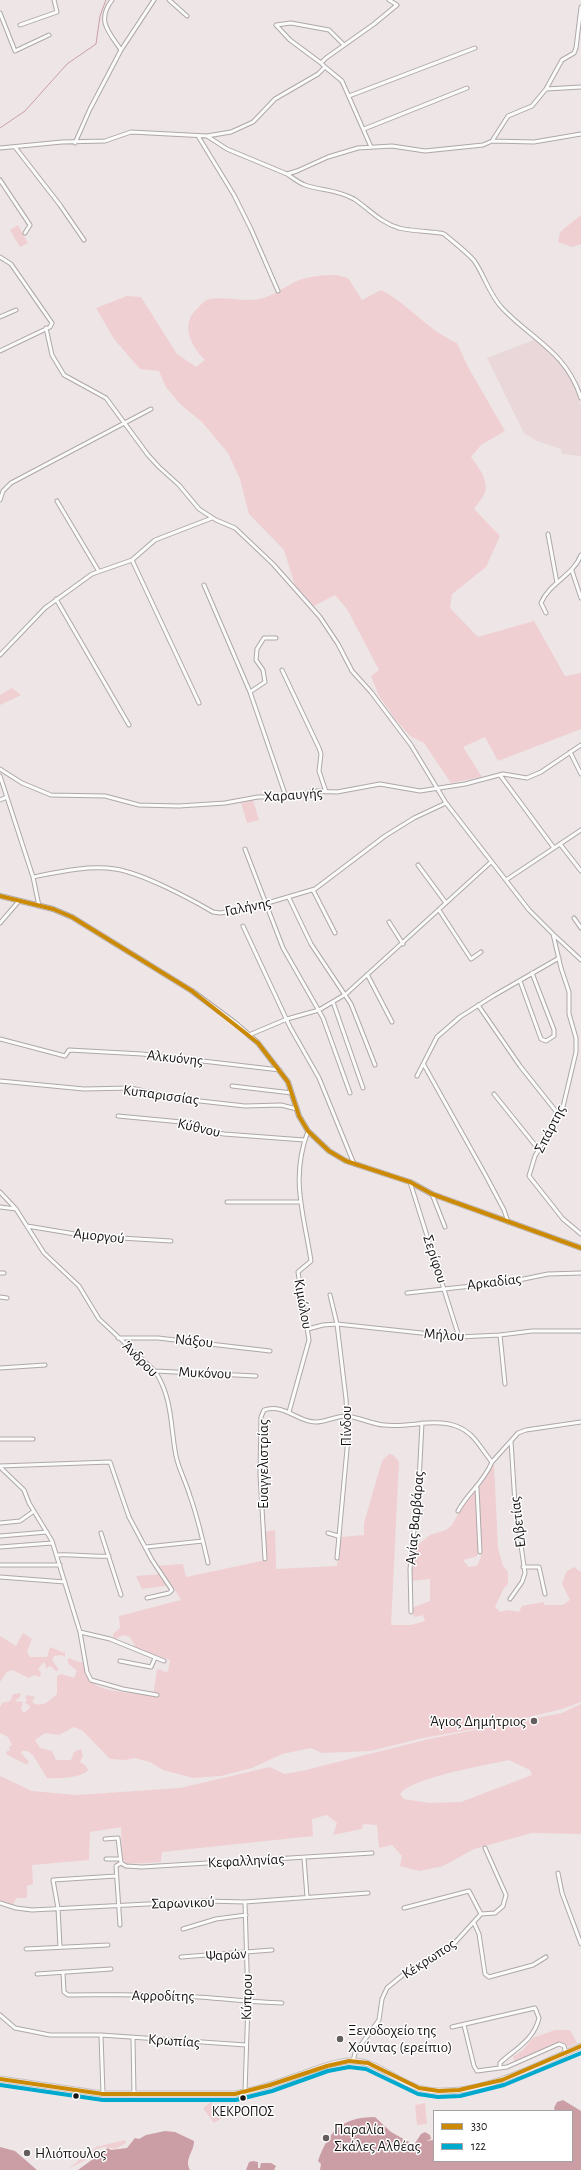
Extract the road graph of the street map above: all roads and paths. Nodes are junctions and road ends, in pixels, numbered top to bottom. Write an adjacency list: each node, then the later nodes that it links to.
1 (54, 0): 9 (street)
2 (112, 0): 13 (street)
3 (154, 0): 13 (street)
4 (169, 0): 8 (street)
5 (389, 0): 11 (street)
6 (581, 7): 18 (street)
7 (0, 13): 10 (street)
8 (188, 16)
9 (20, 25)
10 (49, 35)
11 (344, 45): 14 (street); 14 (street)
12 (475, 48): 19 (street)
13 (121, 50): 25 (street)
14 (322, 63): 15 (street)
15 (325, 67): 19 (street); 23 (street)
16 (581, 87): 18 (street)
17 (467, 88): 20 (street)
18 (546, 89): 24 (street)
19 (349, 96): 20 (street)
20 (364, 130): 27 (street)
21 (581, 134): 24 (street)
22 (198, 136): 23 (street); 25 (street); 34 (street)
23 (207, 136): 29 (street)
24 (492, 141): 27 (street)
25 (76, 143): 26 (street)
26 (16, 147): 28 (street); 32 (street)
27 (371, 147): 29 (street)
28 (0, 148)
29 (287, 174): 39 (street)
30 (0, 180): 31 (street)
31 (25, 233)
32 (84, 240)
33 (0, 257): 37 (street)
34 (278, 291)
35 (16, 310): 36 (street)
36 (0, 317)
37 (46, 328): 38 (street); 41 (street)
38 (0, 350)
39 (581, 398)
40 (151, 409): 41 (street)
41 (125, 424): 42 (street); 44 (street)
42 (0, 500)
43 (57, 501): 48 (street)
44 (212, 518): 47 (street); 67 (street)
45 (548, 534): 50 (street)
46 (581, 555): 49 (street)
47 (132, 560): 48 (street); 59 (street)
48 (98, 570): 53 (street)
49 (572, 571): 50 (street); 52 (street)
50 (557, 583): 54 (street)
51 (204, 585): 58 (street)
52 (581, 598)
53 (56, 599): 56 (street); 60 (street)
54 (546, 613)
55 (276, 638): 58 (street)
56 (0, 655)
57 (282, 670): 68 (street)
58 (250, 692): 70 (street)
59 (199, 703)
60 (128, 725)
61 (581, 745): 62 (street, Χαραυγής)
62 (570, 752): 64 (street); 65 (street, Χαραυγής)
63 (0, 769): 70 (street, Χαραυγής)
64 (581, 774)
65 (500, 775): 67 (street, Χαραυγής); 75 (street)
66 (0, 776): 69 (street)
67 (437, 788): 68 (street, Χαραυγής); 72 (street)
68 (326, 792): 70 (street, Χαραυγής)
69 (7, 797): 71 (street); 80 (street)
70 (286, 797)
71 (0, 800)
72 (446, 803): 77 (street); 82 (street, Γαλήνης)
73 (581, 830): 74 (street)
74 (560, 844): 75 (street); 79 (street)
75 (554, 848): 81 (street)
76 (245, 849): 87 (street)
77 (491, 862): 81 (street); 86 (street)
78 (418, 865): 86 (street)
79 (581, 871)
80 (32, 877): 87 (street, Γαλήνης); 88 (street)
81 (506, 880): 96 (street)
82 (313, 890): 84 (street, Γαλήνης); 95 (street)
83 (0, 896): 85 (street)
84 (290, 898): 87 (street, Γαλήνης); 104 (street)
85 (19, 901): 88 (street); 92 (street)
86 (446, 902): 89 (street)
87 (265, 905): 107 (street)
88 (39, 906): 110 (street)
89 (439, 910): 97 (street); 98 (street)
90 (574, 918): 94 (street)
91 (389, 922): 97 (street)
92 (0, 923)
93 (243, 926): 108 (street)
94 (581, 928)
95 (335, 932)
96 (553, 934): 99 (street, Σπάρτης); 100 (street)
97 (403, 944): 102 (street)
98 (481, 952)
99 (559, 958): 101 (street); 123 (street, Σπάρτης)
100 (581, 960)
101 (532, 973): 103 (street); 103 (street)
102 (368, 976): 104 (street); 109 (street)
103 (520, 981): 106 (street)
104 (346, 994): 105 (street); 113 (street)
105 (333, 1002): 107 (street); 118 (street)
106 (478, 1005): 112 (street); 123 (street)
107 (318, 1010): 108 (street); 120 (street)
108 (287, 1019): 110 (street); 128 (street)
109 (392, 1022)
110 (249, 1035): 114 (street)
111 (0, 1039): 114 (street, Αλκυόνης)
112 (424, 1065): 115 (street); 136 (street)
113 (374, 1066)
114 (280, 1070): 119 (street)
115 (417, 1076)
116 (0, 1082): 122 (street, Κυπαρισσίας)
117 (232, 1086): 119 (street)
118 (363, 1088)
119 (292, 1093): 122 (street)
120 (350, 1093)
121 (494, 1094): 127 (street)
122 (297, 1109): 125 (street)
123 (560, 1115): 127 (street, Σπάρτης)
124 (118, 1116): 126 (street, Κύθνου)
125 (308, 1131): 126 (street, Κιμώλου); 128 (street)
126 (304, 1140): 133 (street, Κιμώλου)
127 (539, 1150): 139 (street, Σπάρτης)
128 (354, 1164): 129 (street)
129 (410, 1182): 131 (street); 143 (street, Σερίφου)
130 (0, 1192): 135 (street, Άνδρου)
131 (432, 1194): 136 (street); 138 (street)
132 (227, 1202): 133 (street)
133 (300, 1202): 149 (street, Κιμώλου)
134 (0, 1207): 135 (street)
135 (16, 1209): 137 (street, Άνδρου)
136 (508, 1222): 141 (street)
137 (27, 1226): 140 (street, Αμοργού); 153 (street, Άνδρου)
138 (445, 1227)
139 (581, 1234)
140 (171, 1241)
141 (581, 1248)
142 (581, 1274): 143 (street, Αρκαδίας)
143 (444, 1289): 144 (street, Αρκαδίας); 152 (street, Σερίφου)
144 (407, 1293)
145 (330, 1295): 148 (street, Πίνδου)
146 (0, 1297): 147 (street)
147 (8, 1298)
148 (337, 1324): 149 (street, Μήλου); 152 (street, Μήλου); 161 (street, Πίνδου)
149 (308, 1329): 160 (street, Κιμώλου)
150 (581, 1331): 151 (street, Μήλου)
151 (500, 1335): 152 (street, Μήλου); 159 (street)
152 (459, 1337)
153 (118, 1338): 154 (street, Νάξου); 157 (street, Άνδρου)
154 (270, 1351)
155 (45, 1364): 156 (street)
156 (0, 1368)
157 (155, 1371): 158 (street, Μυκόνου); 178 (street, Άνδρου)
158 (256, 1376)
159 (505, 1384)
160 (289, 1412): 161 (street, Ευαγγελιστρίας); 186 (street, Ευαγγελιστρίας)
161 (347, 1416): 162 (street, Ευαγγελιστρίας); 177 (street, Πίνδου)
162 (422, 1423): 167 (street, Ευαγγελιστρίας); 197 (street, Αγίας Βαρβάρας)
163 (581, 1423): 166 (street)
164 (0, 1439): 165 (street)
165 (33, 1439)
166 (510, 1441): 167 (street); 190 (street, Ελβετίας)
167 (492, 1462): 169 (street)
168 (0, 1466): 170 (street); 181 (street)
169 (477, 1488): 171 (street); 182 (street)
170 (34, 1511): 172 (street); 173 (street)
171 (458, 1511)
172 (0, 1523)
173 (47, 1532): 176 (street); 179 (street)
174 (101, 1533): 184 (street)
175 (328, 1533): 177 (street)
176 (0, 1536)
177 (338, 1536): 185 (street, Πίνδου)
178 (203, 1541): 181 (street); 187 (street, Άνδρου)
179 (52, 1543): 180 (street); 183 (street)
180 (0, 1547)
181 (146, 1547): 195 (street)
182 (480, 1552)
183 (56, 1555): 184 (street); 189 (street)
184 (109, 1556): 194 (street)
185 (336, 1558)
186 (265, 1559)
187 (208, 1564)
188 (0, 1565): 189 (street)
189 (60, 1565): 192 (street)
190 (524, 1567): 193 (street); 196 (street, Ελβετίας)
191 (0, 1577): 192 (street)
192 (65, 1582): 198 (street)
193 (545, 1594)
194 (122, 1595)
195 (147, 1598)
196 (510, 1599)
197 (412, 1612)
198 (80, 1632): 199 (street); 202 (street)
199 (155, 1658): 200 (street); 201 (street)
200 (120, 1661)
201 (164, 1661)
202 (157, 1695)
203 (105, 1839): 207 (street)
204 (485, 1848): 219 (street)
205 (372, 1852): 206 (street, Κεφαλληνίας)
206 (304, 1858): 209 (street, Κεφαλληνίας); 213 (street)
207 (119, 1859): 208 (street); 209 (street)
208 (106, 1860)
209 (121, 1863): 211 (street)
210 (558, 1873): 224 (street)
211 (116, 1876): 216 (street); 217 (street)
212 (368, 1893): 213 (street, Σαρωνικού)
213 (307, 1897): 214 (street, Σαρωνικού)
214 (245, 1902): 216 (street, Σαρωνικού); 220 (street, Κύπρου)
215 (0, 1903): 217 (street, Σαρωνικού)
216 (118, 1906): 217 (street, Σαρωνικού); 222 (street)
217 (58, 1908): 226 (street)
218 (404, 1908): 219 (street)
219 (481, 1914): 221 (street, Κέκρωπος)
220 (246, 1915): 223 (street); 229 (street, Κύπρου)
221 (474, 1923): 231 (street); 245 (street, Κέκρωπος)
222 (120, 1925)
223 (183, 1929)
224 (581, 1944)
225 (108, 1945): 226 (street)
226 (60, 1947): 227 (street)
227 (26, 1949)
228 (272, 1950): 229 (street, Ψαρών)
229 (248, 1953): 230 (street, Ψαρών); 235 (street, Κύπρου)
230 (181, 1957)
231 (546, 1957)
232 (112, 1969): 233 (street)
233 (63, 1973): 234 (street); 235 (street, Αφροδίτης)
234 (37, 1974)
235 (248, 2002): 236 (street, Αφροδίτης); 242 (street, Κύπρου)
236 (282, 2003)
237 (0, 2015): 240 (street, Κρωπίας)
238 (464, 2025): 239 (street); 246 (street); 246 (street)
239 (452, 2027)
240 (101, 2035): 241 (street, Κρωπίας); 249 (street)
241 (133, 2039): 242 (street, Κρωπίας); 250 (street)
242 (246, 2045): 248 (street, Κύπρου)
243 (581, 2046): 244 (main road)
244 (566, 2053): 245 (main road); 246 (street)
245 (353, 2061): 248 (main road)
246 (500, 2068)
247 (0, 2079): 249 (main road)
248 (245, 2092): 250 (main road)
249 (103, 2094): 250 (main road)
250 (134, 2095)

